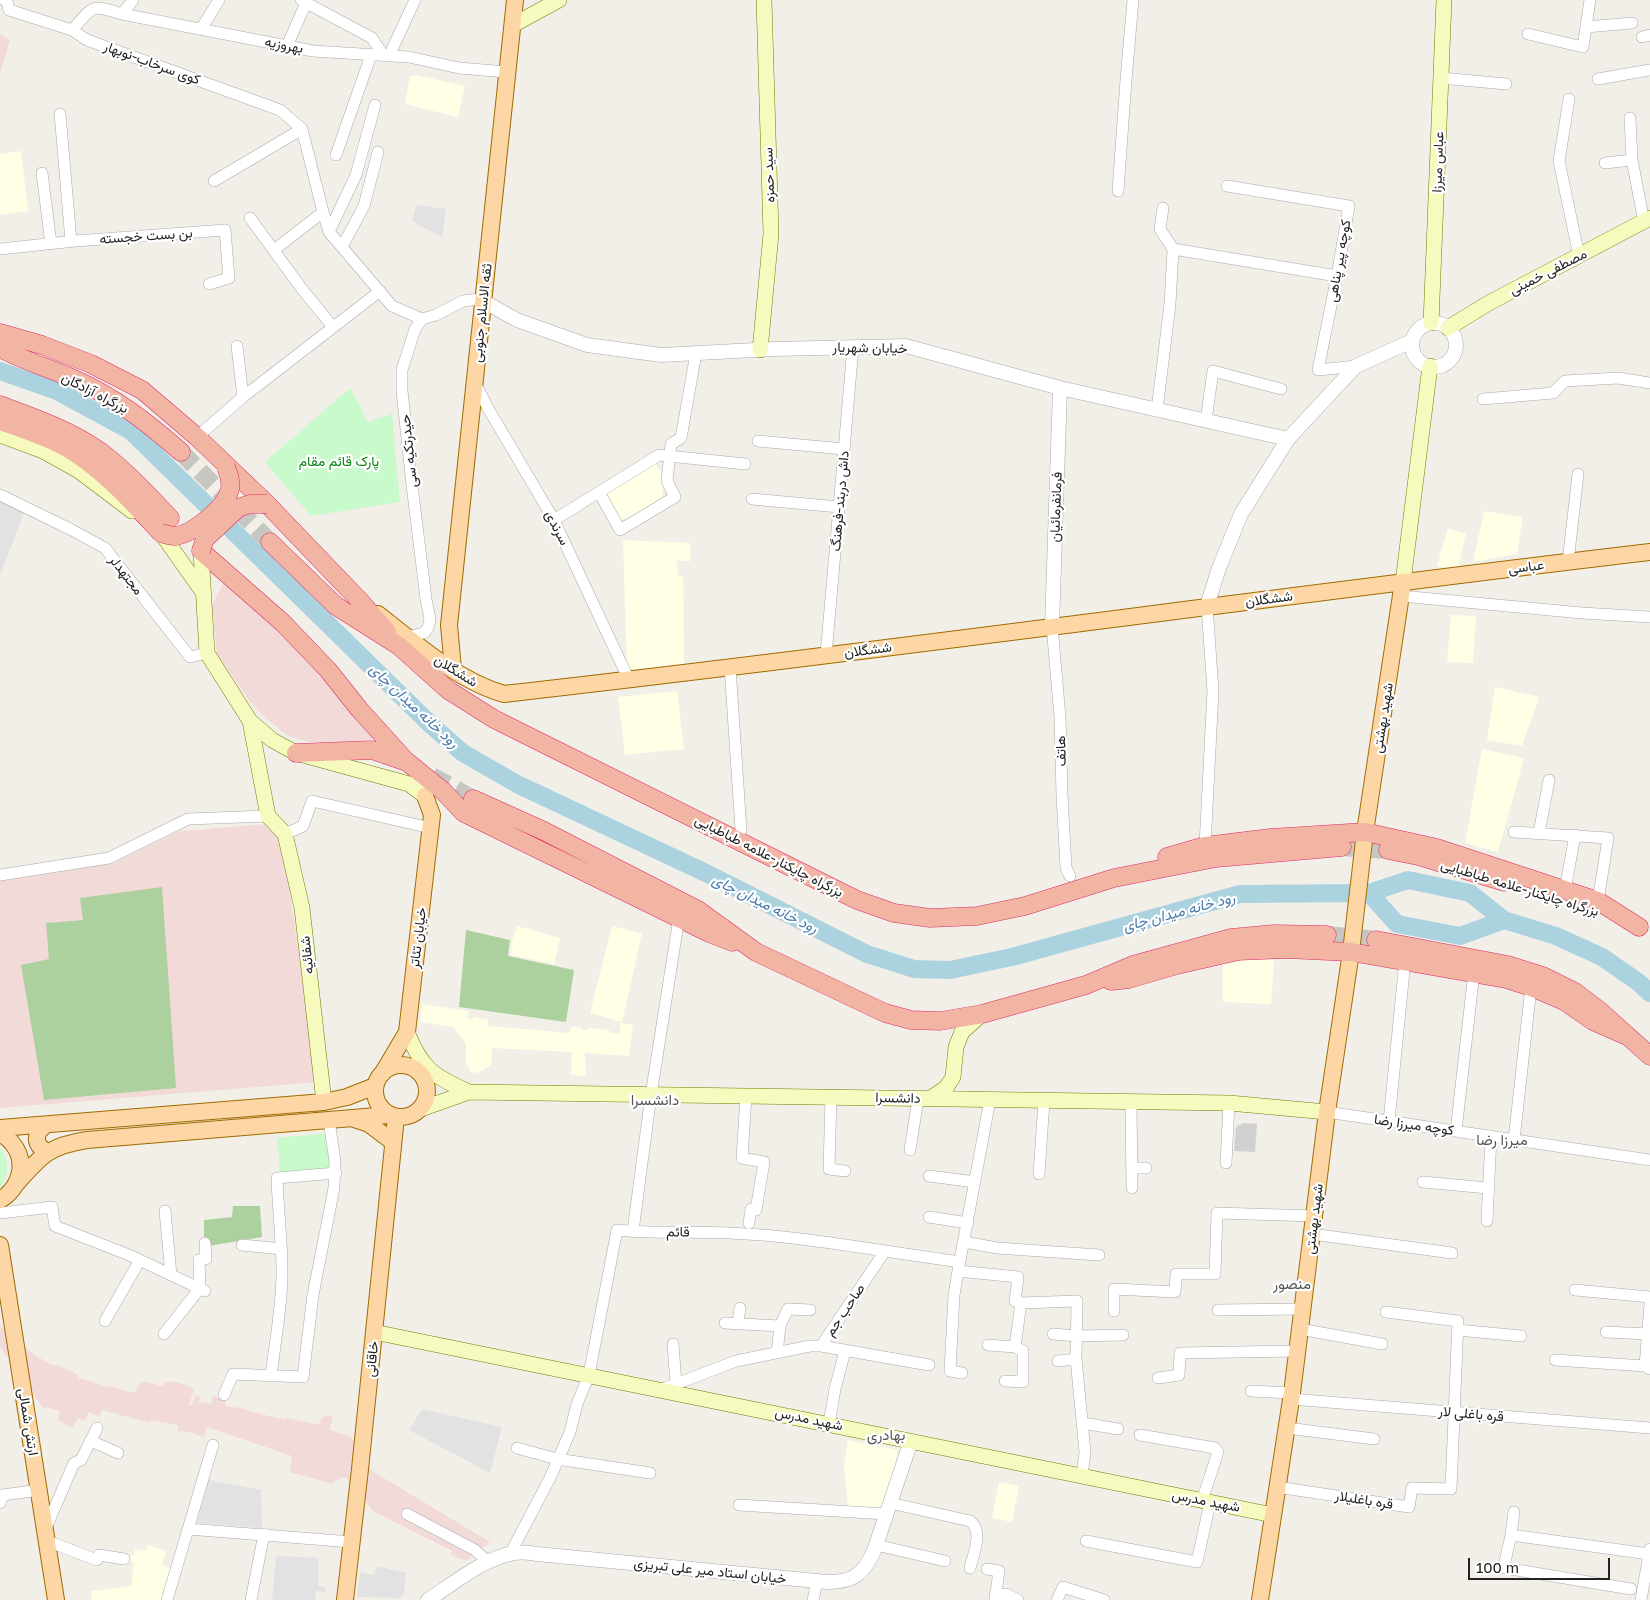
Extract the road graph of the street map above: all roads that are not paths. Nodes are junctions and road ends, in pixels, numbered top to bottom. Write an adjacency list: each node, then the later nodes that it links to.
1 (6, 0): 17 (street, کوی سرخاب-نوبهار)
2 (133, 0): 12 (street)
3 (220, 0): 16 (street)
4 (415, 0): 20 (street)
5 (515, 0): 14 (main road, ثقه الاسلام جنوبی)
6 (559, 0): 14 (main road)
7 (764, 0): 66 (main road, سید حمزه)
8 (1133, 0): 38 (street)
9 (1444, 0): 23 (main road, عباس میرزا)
10 (1590, 0): 15 (street)
11 (304, 1): 19 (street); 20 (street)
12 (122, 14): 16 (street, بهروزیه); 17 (street, بهروزیه)
13 (1632, 24): 15 (street)
14 (513, 25): 22 (main road, ثقه الاسلام جنوبی)
15 (1586, 27): 18 (street)
16 (201, 29): 19 (street, بهروزیه)
17 (72, 30): 30 (street, کوی سرخاب-نوبهار)
18 (1528, 34)
19 (287, 46): 20 (street, بهروزیه)
20 (381, 55): 22 (street, بهروزیه); 32 (street)
21 (1650, 70): 24 (street)
22 (507, 72): 54 (main road, ثقه الاسلام جنوبی)
23 (1441, 78): 25 (street); 56 (main road, عباس میرزا)
24 (1598, 79)
25 (1506, 84)
26 (1569, 99): 50 (street)
27 (375, 104): 43 (street)
28 (60, 114): 44 (street)
29 (1630, 118): 33 (street)
30 (302, 129): 36 (street); 40 (street)
31 (378, 152): 46 (street)
32 (336, 155)
33 (1632, 160): 34 (street); 42 (street)
34 (1605, 163)
35 (42, 173): 45 (street)
36 (214, 181)
37 (1227, 186): 51 (street, کوچه پیر پناهی)
38 (1118, 191)
39 (1163, 208): 47 (street)
40 (323, 212): 43 (street); 49 (street)
41 (250, 218): 49 (street)
42 (1647, 220): 50 (main road, مصطفی خمینی)
43 (330, 232): 46 (street)
44 (71, 241): 45 (street, بن بست خجسته); 52 (street, بن بست خجسته)
45 (51, 244): 48 (street, بن بست خجسته)
46 (342, 247): 53 (street)
47 (1173, 248): 51 (street); 77 (street)
48 (0, 249)
49 (274, 250): 58 (street)
50 (1579, 256): 59 (main road, مصطفی خمینی)
51 (1337, 276): 68 (street, کوچه پیر پناهی)
52 (209, 284)
53 (380, 291): 55 (street); 58 (street)
54 (483, 301): 55 (street); 67 (street, خیابان شهریار); 70 (main road, ثقه الاسلام جنوبی)
55 (422, 319): 106 (street, حیدرتکیه سی)
56 (1431, 323): 59 (street); 61 (street)
57 (0, 324): 62 (highway)
58 (333, 327): 74 (street)
59 (1448, 328): 69 (street)
60 (0, 333): 62 (highway)
61 (1412, 341): 68 (street); 69 (street)
62 (42, 345): 81 (highway)
63 (237, 346): 74 (street)
64 (853, 347): 66 (street, خیابان شهریار); 72 (street, خیابان شهریار); 84 (street, داش دربند-فرهنگ)
65 (0, 348): 85 (highway, بزرگراه آزادگان)
66 (760, 350): 67 (street, خیابان شهریار)
67 (696, 353): 86 (street)
68 (1356, 366): 82 (street)
69 (1430, 366): 101 (main road)
70 (474, 381): 95 (street, سرندی); 110 (main road, ثقه الاسلام جنوبی)
71 (1650, 383): 75 (street)
72 (1060, 388): 77 (street, خیابان شهریار); 105 (street, فرمانفرمائیان)
73 (1281, 389): 78 (street)
74 (244, 397): 81 (street)
75 (1483, 399)
76 (0, 406): 96 (highway)
77 (1157, 410): 78 (street, خیابان شهریار)
78 (1206, 420): 82 (street, خیابان شهریار)
79 (0, 421): 96 (highway)
80 (0, 435): 96 (main road)
81 (197, 437): 88 (highway)
82 (1288, 438): 103 (street)
83 (758, 441): 84 (street)
84 (844, 449): 94 (street, داش دربند-فرهنگ)
85 (181, 452)
86 (670, 456): 87 (street); 90 (street); 90 (street)
87 (745, 464)
88 (226, 466): 93 (highway); 96 (highway, bridge)
89 (1578, 474): 100 (street)
90 (599, 492): 95 (street)
91 (0, 495): 107 (street, مجتهدلر)
92 (752, 499): 94 (street)
93 (267, 504): 98 (highway, bridge); 106 (highway)
94 (839, 507): 108 (street, داش دربند-فرهنگ)
95 (554, 520): 111 (street, سرندی)
96 (166, 525): 102 (main road)
97 (270, 542): 106 (highway, بزرگراه چایکنار-علامه طباطبایی)
98 (201, 551): 102 (main road); 114 (highway)
99 (1650, 552): 100 (main road, عباسى)
100 (1568, 562): 101 (main road, عباسى)
101 (1402, 589): 103 (main road, ششگلان); 104 (street); 121 (main road, شهید بهشتى)
102 (202, 591): 107 (main road)
103 (1207, 606): 105 (main road, ششگلان); 126 (street)
104 (1650, 617)
105 (1052, 626): 108 (main road, ششگلان); 130 (street, هاتف)
106 (402, 641): 110 (main road, ششگلان); 131 (highway, بزرگراه چایکنار-علامه طباطبایی)
107 (207, 653): 112 (main road)
108 (826, 655): 109 (main road, ششگلان)
109 (730, 667): 111 (main road, ششگلان); 120 (street)
110 (453, 669): 111 (main road, ششگلان)
111 (630, 680)
112 (250, 720): 113 (main road); 118 (main road)
113 (296, 753): 114 (highway); 116 (main road)
114 (406, 762): 134 (highway)
115 (1549, 780): 123 (street)
116 (425, 796): 119 (main road, خیابان تئاتر)
117 (473, 799): 138 (highway)
118 (268, 816): 124 (main road); 129 (street)
119 (431, 828): 124 (street); 145 (main road, خیابان تئاتر)
120 (741, 830)
121 (1364, 832): 126 (highway); 132 (highway); 139 (main road, شهید بهشتى)
122 (1514, 832): 123 (street)
123 (1539, 833): 125 (street)
124 (285, 834): 156 (main road, شفائیه)
125 (1575, 835): 132 (street); 133 (street)
126 (1205, 846): 131 (highway)
127 (1342, 847): 131 (highway, بزرگراه چایکنار-علامه طباطبایی)
128 (1388, 850): 135 (highway, بزرگراه چایکنار-علامه طباطبایی)
129 (0, 876)
130 (1070, 876)
131 (1114, 878)
132 (1565, 890): 133 (highway)
133 (1598, 901): 135 (highway)
134 (679, 918): 138 (highway); 150 (street)
135 (1645, 930)
136 (1327, 935): 142 (highway)
137 (1376, 940): 146 (highway)
138 (756, 952): 144 (highway)
139 (1351, 952): 140 (highway); 142 (highway); 160 (main road, شهید بهشتى)
140 (1405, 961): 141 (highway); 164 (street)
141 (1474, 972): 143 (highway); 167 (street)
142 (1086, 985): 144 (highway)
143 (1532, 987): 146 (highway); 170 (street)
144 (982, 1014): 153 (main road)
145 (407, 1032): 148 (main road, خیابان تئاتر); 149 (main road)
146 (1627, 1036): 147 (highway)
147 (1650, 1056)
148 (378, 1080): 156 (main road); 159 (main road); 161 (main road)
149 (468, 1092): 150 (main road, دانشسرا); 159 (main road)
150 (650, 1095): 151 (main road, دانشسرا); 195 (street)
151 (746, 1096): 152 (main road, دانشسرا); 193 (street)
152 (831, 1098): 153 (main road, دانشسرا); 178 (street)
153 (923, 1099): 154 (main road, دانشسرا); 172 (street)
154 (990, 1100): 155 (main road, دانشسرا); 182 (street)
155 (1044, 1100): 157 (main road, دانشسرا); 180 (street)
156 (324, 1102): 165 (main road)
157 (1131, 1102): 158 (main road, دانشسرا); 176 (street)
158 (1229, 1103): 160 (main road, دانشسرا); 175 (street)
159 (421, 1109): 161 (main road)
160 (1327, 1112): 164 (street, کوچه میرزا رضا); 190 (main road, شهید بهشتى)
161 (392, 1116): 162 (main road); 171 (main road, خاقانی)
162 (349, 1118): 163 (main road); 171 (main road)
163 (329, 1120): 173 (main road); 179 (street)
164 (1389, 1121): 167 (street, کوچه میرزا رضا)
165 (46, 1125): 166 (main road); 173 (main road)
166 (0, 1128)
167 (1456, 1131): 169 (street, کوچه میرزا رضا)
168 (0, 1133): 184 (main road)
169 (1491, 1136): 170 (street, کوچه میرزا رضا); 186 (street)
170 (1514, 1140): 174 (street, کوچه میرزا رضا)
171 (393, 1142): 225 (main road, خاقانی)
172 (910, 1150)
173 (48, 1152): 184 (main road)
174 (1650, 1160)
175 (1226, 1163)
176 (1132, 1168): 177 (street); 185 (street)
177 (1146, 1168)
178 (845, 1171)
179 (336, 1173): 201 (street); 248 (street)
180 (1039, 1174)
181 (929, 1176): 182 (street)
182 (975, 1182): 194 (street)
183 (1423, 1182): 186 (street)
184 (16, 1184): 187 (main road)
185 (1132, 1188)
186 (1488, 1188): 192 (street)
187 (0, 1200)
188 (164, 1211): 207 (street)
189 (0, 1213): 205 (street)
190 (1315, 1216): 196 (main road, شهید بهشتى); 217 (street)
191 (929, 1217): 194 (street)
192 (1487, 1221)
193 (749, 1223)
194 (968, 1223): 198 (street)
195 (633, 1231): 202 (street, قائم); 247 (street, قائم)
196 (1312, 1234): 203 (street); 214 (main road, شهید بهشتى)
197 (205, 1242): 208 (street)
198 (964, 1242): 204 (street); 206 (street)
199 (0, 1245): 273 (main road, ارتش شمالی)
200 (242, 1245): 201 (street)
201 (282, 1249): 248 (street)
202 (885, 1250): 206 (street); 236 (street, صاحب جم)
203 (1452, 1253)
204 (1099, 1255)
205 (140, 1260): 207 (street); 219 (street)
206 (959, 1266): 211 (street); 246 (street)
207 (171, 1275): 208 (street)
208 (203, 1289): 227 (street)
209 (1574, 1290): 210 (street)
210 (1650, 1297)
211 (1021, 1303): 231 (street); 237 (street)
212 (1650, 1304): 229 (street)
213 (740, 1308): 221 (street)
214 (1303, 1309): 216 (street); 223 (main road, شهید بهشتى)
215 (810, 1310): 222 (street)
216 (1218, 1310)
217 (1114, 1312)
218 (1386, 1312): 224 (street)
219 (105, 1321)
220 (725, 1323): 221 (street)
221 (738, 1324): 222 (street)
222 (780, 1326): 240 (street)
223 (1300, 1328): 234 (street); 239 (main road, شهید بهشتى)
224 (1458, 1330): 232 (street); 255 (street)
225 (374, 1332): 247 (main road, شهید مدرس); 286 (main road, خاقانی)
226 (1606, 1332): 229 (street)
227 (164, 1334)
228 (1053, 1334): 231 (street)
229 (1648, 1334): 245 (street)
230 (1122, 1335): 231 (street)
231 (1076, 1336): 241 (street)
232 (1521, 1336)
233 (673, 1344): 251 (street)
234 (1382, 1344)
235 (988, 1345): 237 (street)
236 (821, 1346): 238 (street); 240 (street, صاحب جم)
237 (1019, 1349): 250 (street)
238 (845, 1351): 244 (street); 257 (street)
239 (1297, 1351): 249 (street); 254 (main road, شهید بهشتى)
240 (777, 1353): 251 (street, صاحب جم)
241 (1076, 1359): 243 (street); 256 (street)
242 (1555, 1360): 245 (street)
243 (1058, 1361)
244 (929, 1365)
245 (1648, 1368)
246 (962, 1373)
247 (589, 1375): 251 (main road, شهید مدرس); 269 (street)
248 (271, 1376): 253 (street)
249 (1158, 1378)
250 (1005, 1381)
251 (670, 1387): 257 (main road, شهید مدرس)
252 (1251, 1391): 254 (street, قره باغلی لار)
253 (224, 1395)
254 (1292, 1396): 255 (street, قره باغلی لار); 259 (main road, شهید بهشتى)
255 (1453, 1413): 260 (street, قره باغلی لار); 272 (street, قره باغلیلار)
256 (1083, 1423): 261 (street); 271 (street)
257 (829, 1424): 264 (main road, شهید مدرس)
258 (97, 1428): 265 (street)
259 (1287, 1428): 263 (street); 272 (main road, شهید بهشتى)
260 (1650, 1428)
261 (1118, 1429)
262 (1140, 1435): 274 (street)
263 (1374, 1439)
264 (911, 1440): 271 (main road, شهید مدرس); 277 (street, خیابان استاد میر علی تبریزی)
265 (91, 1441): 268 (street); 283 (street)
266 (213, 1445): 281 (street)
267 (517, 1448): 269 (street)
268 (118, 1453)
269 (557, 1459): 270 (street); 289 (street)
270 (650, 1474)
271 (1082, 1476): 274 (main road, شهید مدرس)
272 (1277, 1486): 280 (main road, شهید بهشتى)
273 (39, 1490): 275 (street); 283 (main road, ارتش شمالی)
274 (1206, 1502): 280 (main road, شهید مدرس); 285 (street)
275 (0, 1503)
276 (739, 1505): 277 (street)
277 (888, 1509): 287 (street, خیابان استاد میر علی تبریزی); 293 (street)
278 (1514, 1512): 284 (street)
279 (408, 1514): 292 (street)
280 (1273, 1515): 308 (main road, شهید بهشتى)
281 (188, 1529): 282 (street); 300 (street)
282 (264, 1534): 286 (street); 301 (street)
283 (46, 1535): 290 (street); 299 (main road, ارتش شمالی)
284 (1511, 1535): 288 (street); 297 (street)
285 (1086, 1541)
286 (352, 1542): 302 (main road, خاقانی)
287 (876, 1545): 291 (street); 295 (street, خیابان استاد میر علی تبریزی)
288 (1650, 1552): 296 (street)
289 (510, 1554): 292 (street, خیابان استاد میر علی تبریزی); 295 (street, خیابان استاد میر علی تبریزی)
290 (124, 1559)
291 (945, 1561)
292 (488, 1562): 303 (street, خیابان استاد میر علی تبریزی)
293 (970, 1568)
294 (987, 1568): 298 (street)
295 (817, 1581): 304 (street)
296 (1646, 1588): 309 (street)
297 (1631, 1589)
298 (995, 1598): 305 (street)
299 (56, 1600)
300 (167, 1600)
301 (251, 1600)
302 (345, 1600)
303 (428, 1600)
304 (813, 1600)
305 (1018, 1600)
306 (1057, 1600): 307 (street)
307 (1104, 1600)
308 (1260, 1600)
309 (1641, 1600)

